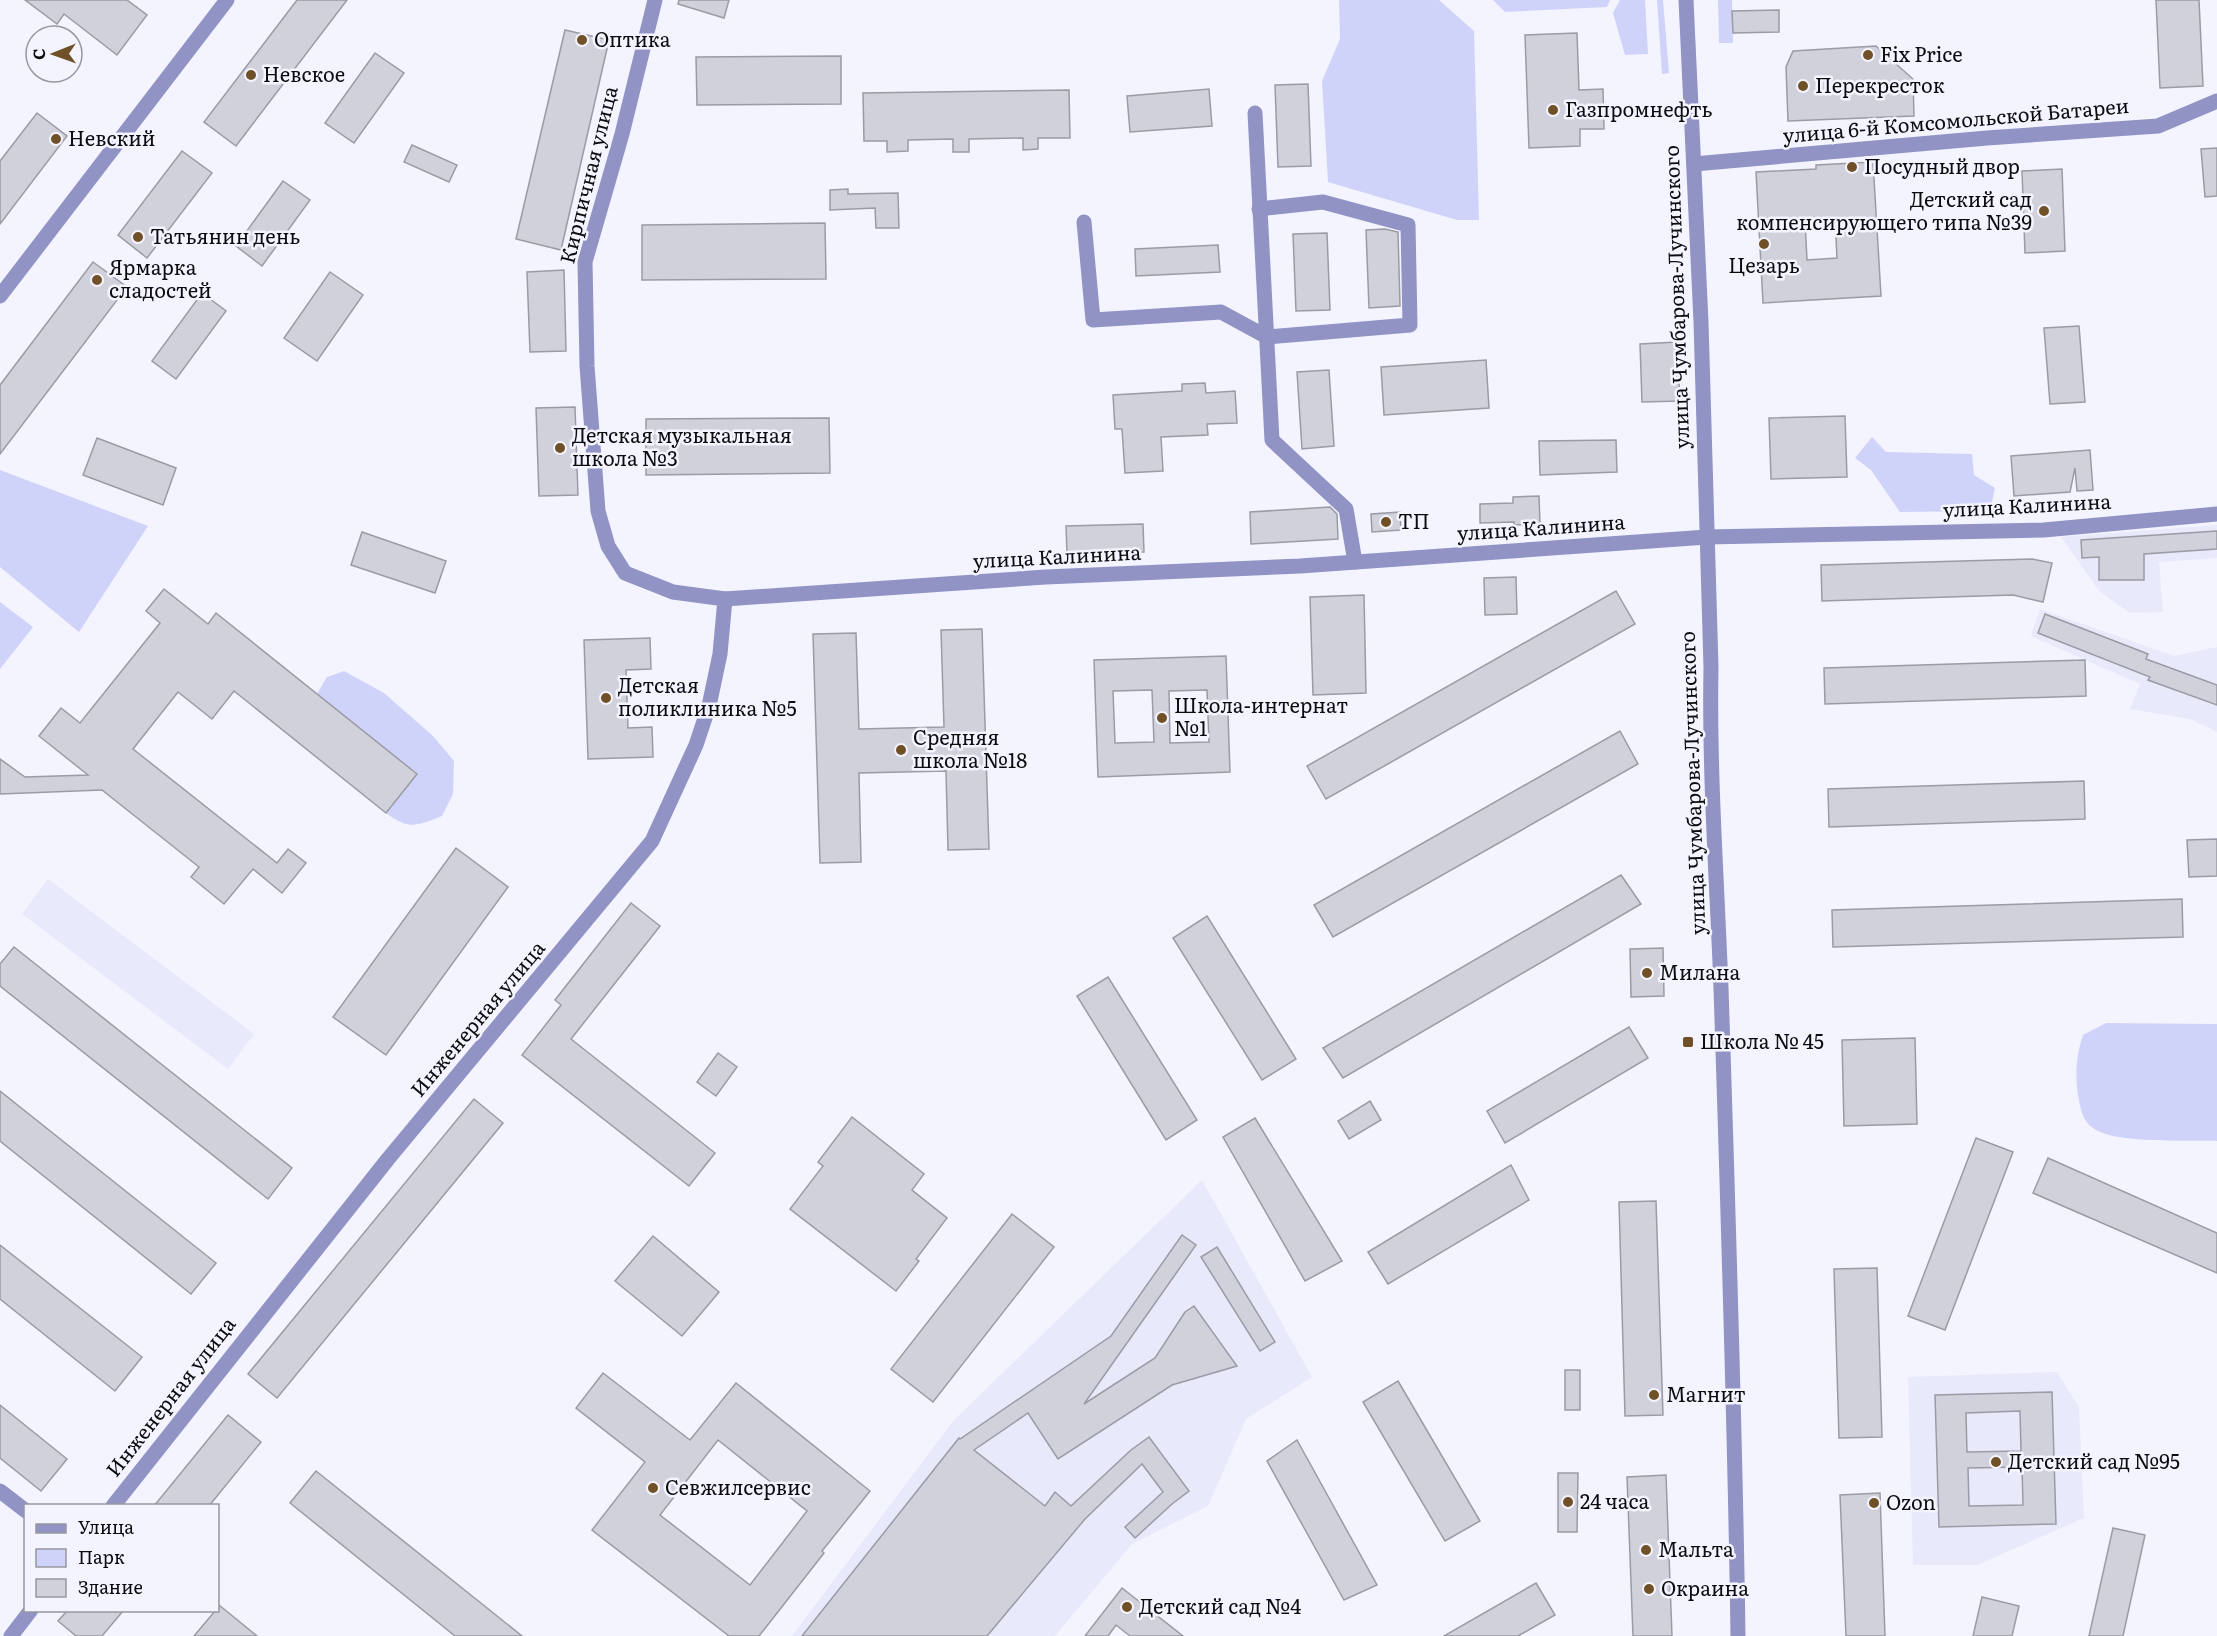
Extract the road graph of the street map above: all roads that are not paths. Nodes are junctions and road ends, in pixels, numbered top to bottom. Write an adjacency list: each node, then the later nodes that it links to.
1 (227, 0): 9 (street)
2 (655, 0): 14 (street, Кирпичная улица)
3 (1686, 0): 6 (street, улица Чумбарова-Лучинского)
4 (2217, 101): 6 (street, улица 6-й Комсомольской Батареи)
5 (1255, 113): 7 (street)
6 (1694, 164): 12 (street, улица Чумбарова-Лучинского)
7 (1259, 209): 10 (street); 10 (street)
8 (1084, 222): 10 (street)
9 (0, 296)
10 (1267, 337): 13 (street)
11 (2217, 514): 12 (street, улица Калинина)
12 (1707, 537): 13 (street, улица Калинина); 20 (street, улица Чумбарова-Лучинского)
13 (1354, 561): 14 (street, улица Калинина)
14 (725, 599): 16 (street, Инженерная улица)
15 (0, 1491): 17 (street)
16 (115, 1504)
17 (24, 1509)
18 (30, 1612): 19 (street)
19 (11, 1636)
20 (1738, 1636)

